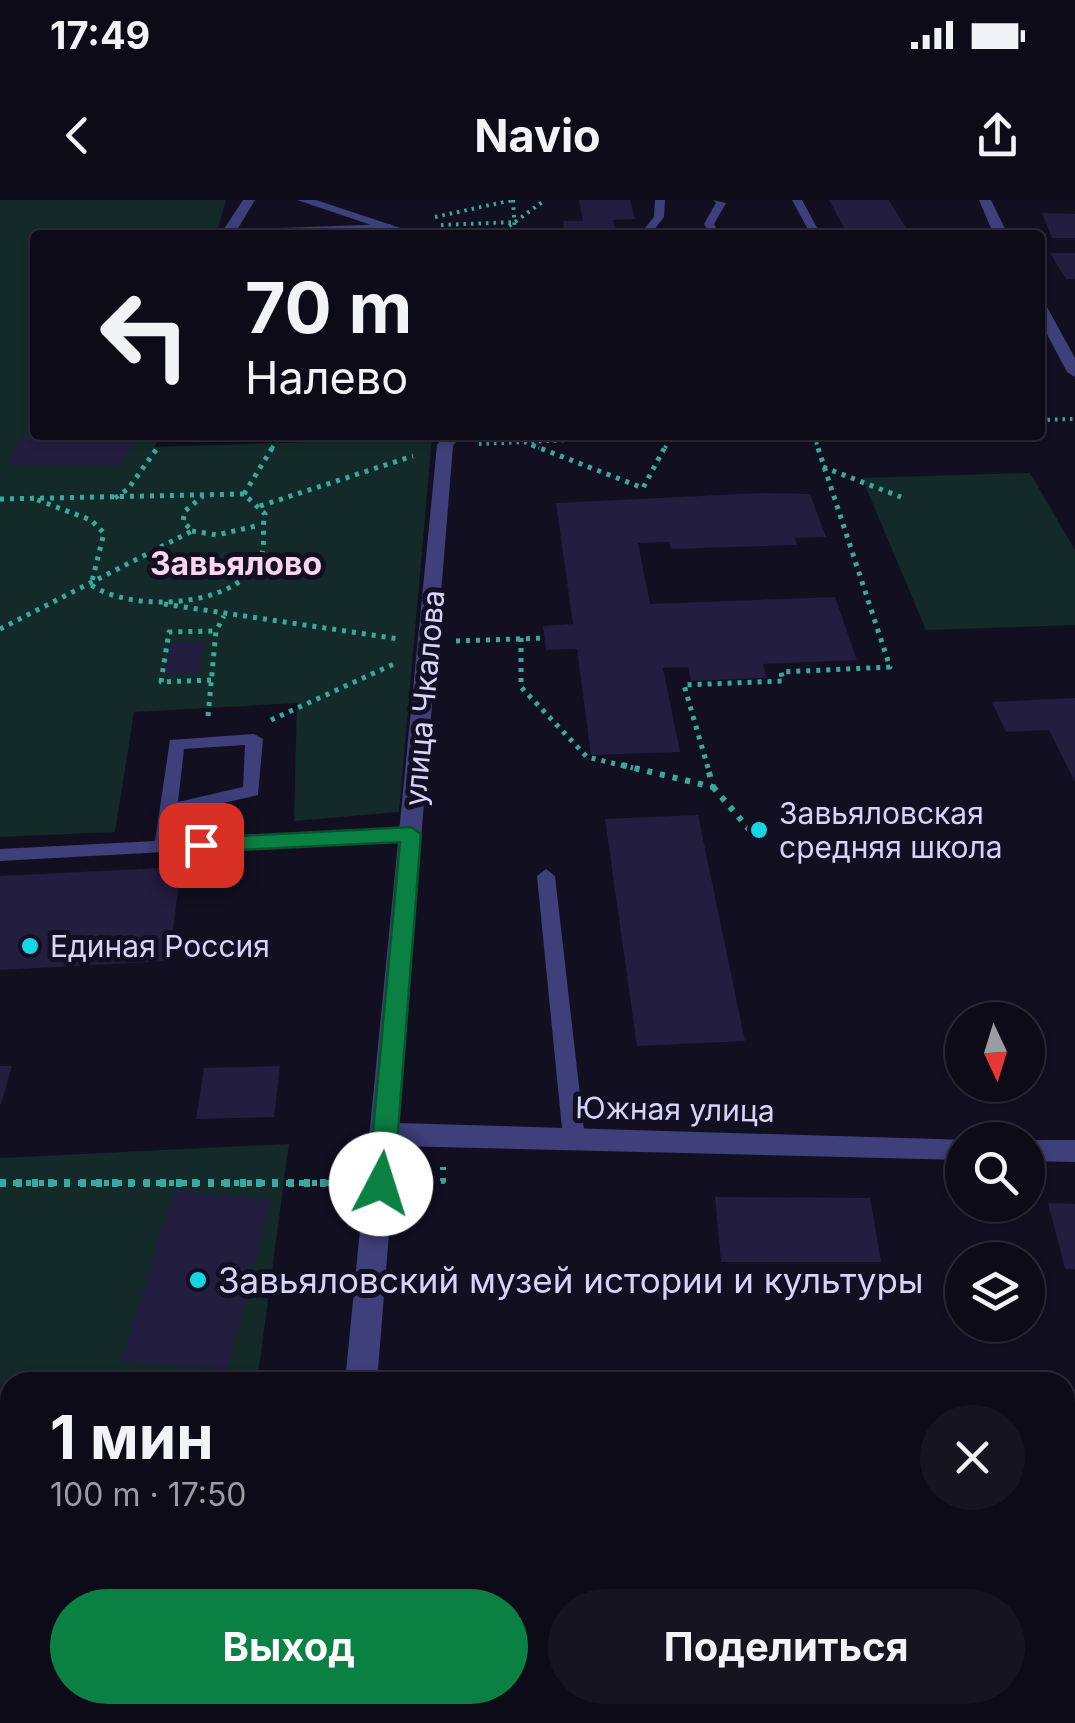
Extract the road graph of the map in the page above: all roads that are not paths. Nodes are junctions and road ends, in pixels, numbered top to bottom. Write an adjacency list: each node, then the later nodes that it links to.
1 (249, 200): 8 (street)
2 (303, 200): 7 (street)
3 (660, 200): 11 (lane)
4 (718, 200): 12 (lane)
5 (797, 200): 13 (lane)
6 (985, 200): 14 (street)
7 (390, 227): 9 (lane); 10 (street)
8 (230, 230)
9 (321, 230)
10 (400, 230)
11 (648, 230)
12 (712, 230)
13 (813, 230)
14 (1000, 230)
15 (1045, 316): 16 (street)
16 (1075, 372)
17 (449, 440): 19 (street, улица Чкалова)
18 (168, 810): 18 (lane); 20 (lane)
19 (411, 834): 20 (lane); 23 (street, улица Чкалова)
20 (163, 847): 21 (lane)
21 (0, 855)
22 (546, 876): 24 (lane)
23 (386, 1134): 24 (street, Южная улица); 28 (street, улица Чкалова)
24 (574, 1139): 25 (street, Южная улица)
25 (945, 1149)
26 (1045, 1151): 27 (street)
27 (1075, 1152)
28 (362, 1372)

